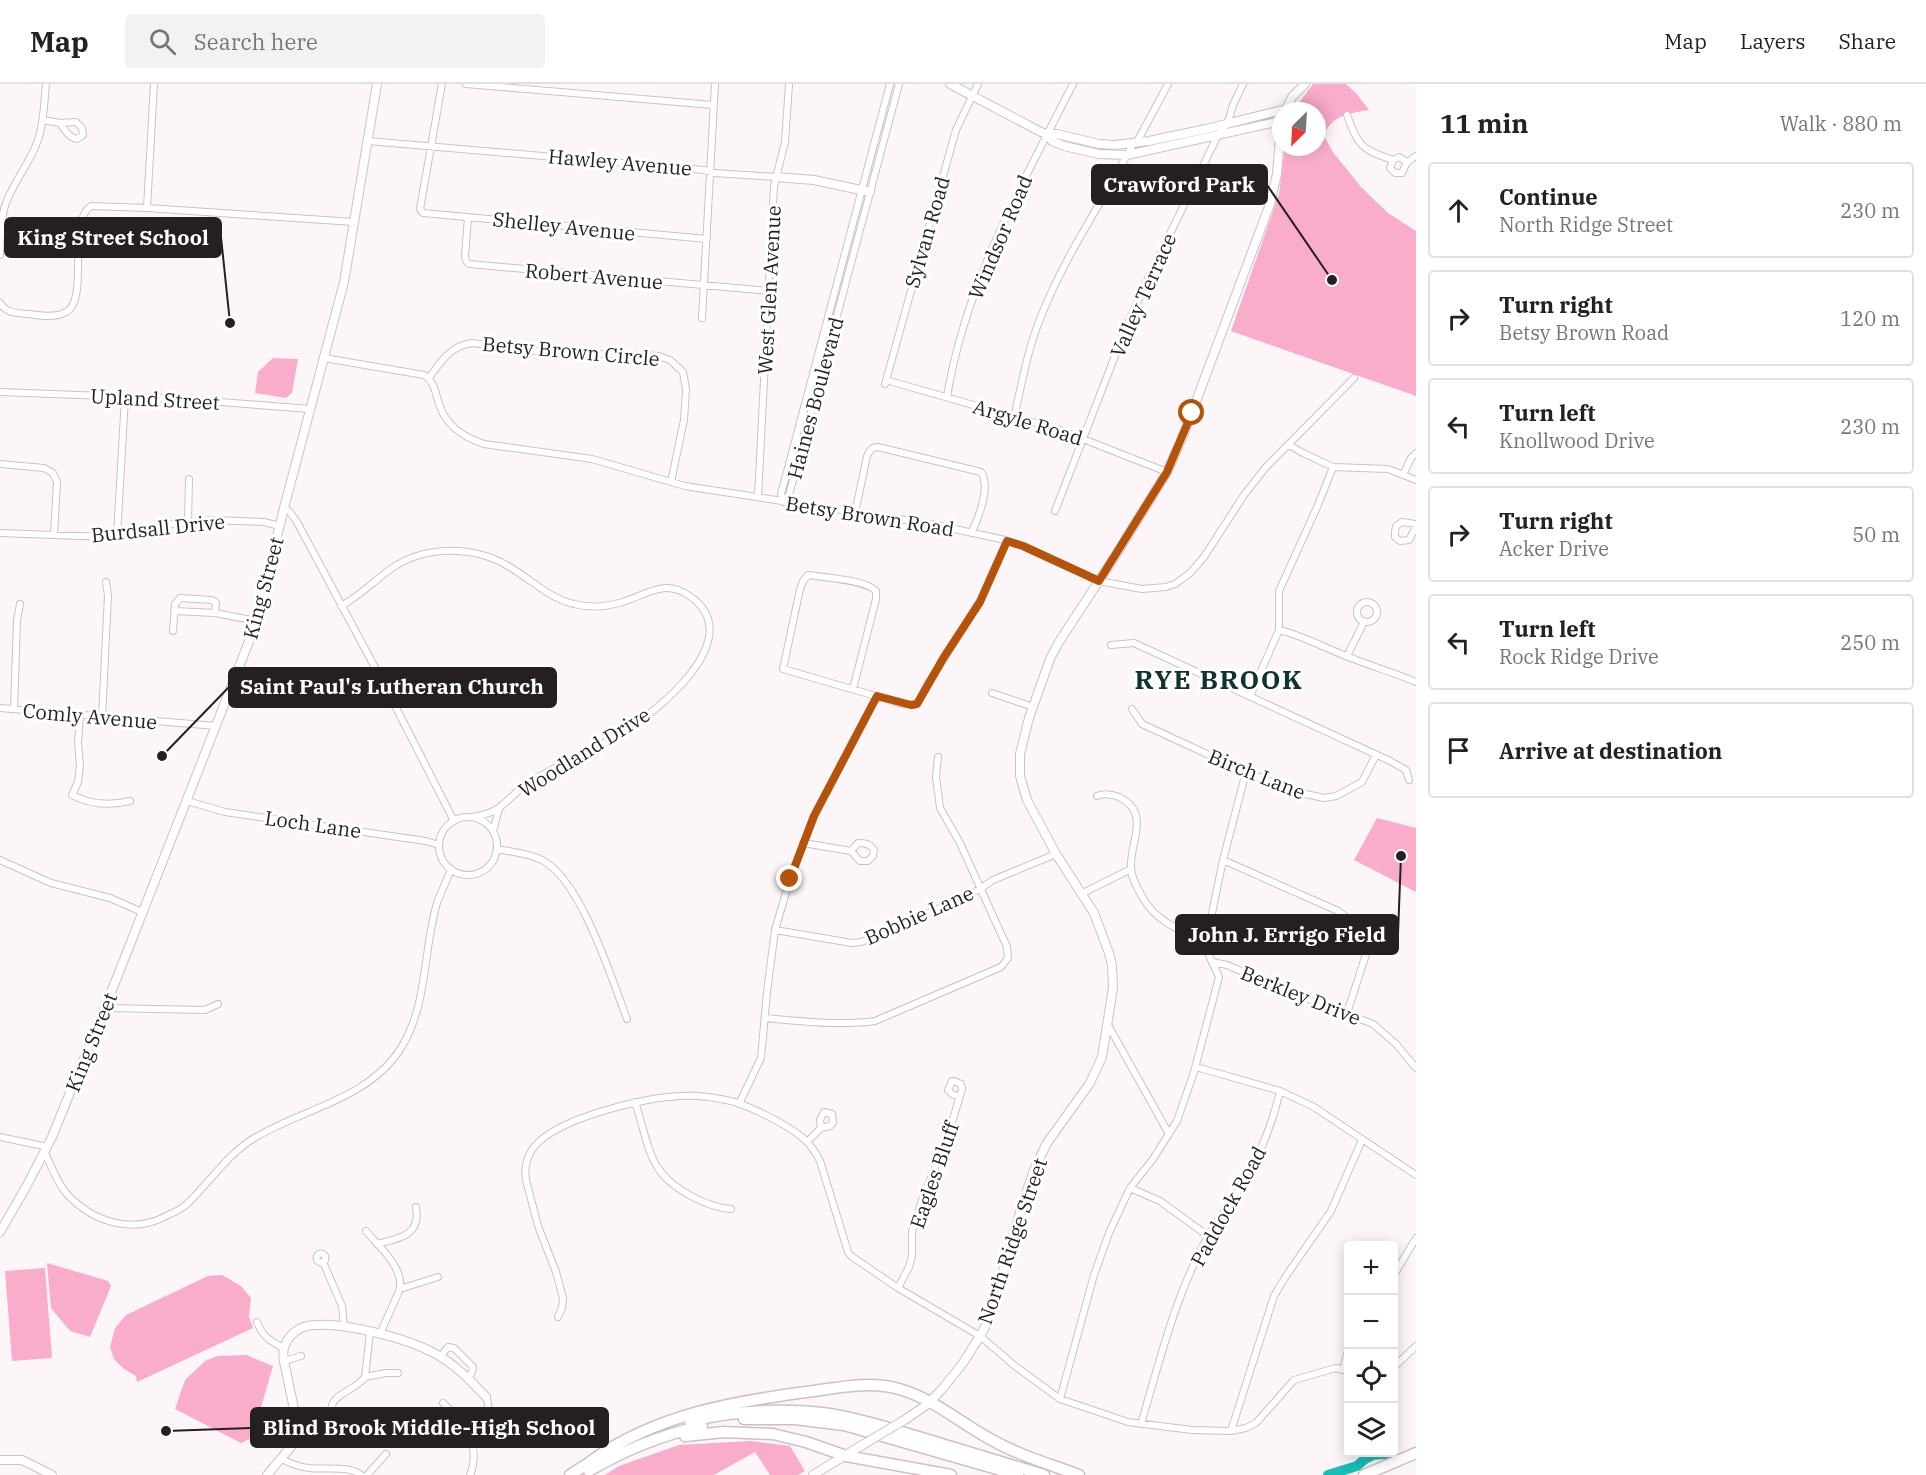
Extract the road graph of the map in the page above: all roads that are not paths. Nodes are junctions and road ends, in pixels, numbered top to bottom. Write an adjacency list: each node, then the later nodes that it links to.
1 (46, 84): 21 (street)
2 (154, 84): 38 (street)
3 (377, 84): 27 (main road, King Street)
4 (442, 84): 29 (street)
5 (466, 84): 18 (street)
6 (715, 84): 18 (street)
7 (789, 84): 36 (street, West Glen Avenue)
8 (890, 84): 37 (street, Haines Boulevard)
9 (899, 84): 37 (street, Haines Boulevard)
10 (950, 84): 16 (street)
11 (978, 84): 16 (street, Sylvan Road)
12 (1073, 84): 25 (street, Windsor Road)
13 (1168, 84): 28 (street)
14 (1243, 84): 22 (street, Valley Terrace)
15 (1305, 84): 17 (street)
16 (973, 96): 25 (street); 50 (street, Sylvan Road)
17 (1290, 102)
18 (713, 105): 35 (street)
19 (1272, 113): 22 (street)
20 (1347, 115): 33 (street)
21 (43, 120): 23 (street); 42 (street)
22 (1228, 122): 26 (street, Valley Terrace); 28 (street)
23 (60, 123)
24 (1272, 123): 26 (street)
25 (1047, 134): 28 (street); 30 (street); 53 (street, Windsor Road)
26 (1218, 135): 30 (street); 56 (street, Valley Terrace)
27 (368, 141): 29 (street, Hawley Avenue); 40 (main road, King Street)
28 (1133, 144): 30 (street)
29 (431, 146): 35 (street, Hawley Avenue); 39 (street, Shelley Avenue)
30 (1127, 155): 55 (street)
31 (1278, 156): 61 (street, North Ridge Street)
32 (1416, 156): 34 (street)
33 (1393, 160): 34 (street); 34 (street)
34 (1406, 165)
35 (710, 171): 36 (street, Hawley Avenue); 41 (street)
36 (777, 177): 37 (street, Hawley Avenue); 44 (street, West Glen Avenue)
37 (866, 191): 67 (street, Haines Boulevard)
38 (147, 208): 40 (street); 45 (street)
39 (468, 217): 41 (street, Shelley Avenue); 43 (street, Robert Avenue)
40 (354, 222): 47 (main road, King Street)
41 (706, 239): 43 (street)
42 (0, 255)
43 (704, 286): 44 (street, Robert Avenue); 46 (street)
44 (769, 291): 66 (street, West Glen Avenue)
45 (0, 303)
46 (702, 318)
47 (324, 358): 48 (street); 54 (main road, King Street)
48 (429, 378): 65 (street, Betsy Brown Road); 65 (street, Betsy Brown Circle)
49 (1354, 378): 57 (street, Betsy Brown Road)
50 (885, 382): 53 (street, Argyle Road)
51 (0, 392): 52 (street, Upland Street)
52 (125, 397): 54 (street, Upland Street); 76 (street)
53 (947, 397): 55 (street, Argyle Road)
54 (310, 409): 68 (main road, King Street)
55 (1014, 417): 56 (street, Argyle Road)
56 (1083, 439): 61 (street, Argyle Road); 69 (street, Valley Terrace)
57 (1289, 445): 60 (street); 78 (street, Betsy Brown Road)
58 (1416, 453): 62 (street)
59 (0, 464): 75 (street)
60 (1333, 467): 62 (street); 86 (street)
61 (1167, 472): 78 (street, North Ridge Street)
62 (1403, 475): 64 (street)
63 (189, 479): 71 (street)
64 (1416, 480)
65 (671, 482): 66 (street, Betsy Brown Road)
66 (758, 497): 67 (street, Betsy Brown Road)
67 (784, 502): 70 (street, Betsy Brown Road)
68 (284, 508): 72 (main road, King Street); 81 (street)
69 (1055, 511)
70 (855, 513): 73 (street, Betsy Brown Road); 73 (street)
71 (188, 522): 72 (street, Burdsall Drive); 76 (street, Burdsall Drive)
72 (280, 526): 84 (main road, King Street)
73 (971, 532): 77 (street, Betsy Brown Road)
74 (0, 533): 75 (street, Burdsall Drive)
75 (54, 535): 76 (street, Burdsall Drive)
76 (117, 536)
77 (1007, 541): 78 (street, Betsy Brown Road); 93 (street)
78 (1099, 581): 96 (street, North Ridge Street)
79 (106, 582): 100 (street)
80 (20, 604): 97 (street)
81 (341, 606): 109 (street, Woodland Drive); 111 (street)
82 (174, 611): 83 (street); 83 (street); 87 (street)
83 (215, 613): 84 (street)
84 (257, 621): 101 (main road, King Street)
85 (1364, 622): 89 (street)
86 (1279, 630): 89 (street); 94 (street)
87 (173, 631)
88 (1111, 645): 94 (street)
89 (1347, 656): 90 (street)
90 (1416, 682)
91 (853, 689): 91 (street); 93 (street)
92 (992, 693): 96 (street)
93 (877, 696): 113 (street)
94 (1250, 696): 102 (street)
95 (0, 708): 97 (street, Comly Avenue)
96 (1033, 708): 117 (street, North Ridge Street)
97 (14, 709): 99 (street, Comly Avenue)
98 (1132, 709): 104 (street, Birch Lane)
99 (80, 715): 100 (street, Comly Avenue); 107 (street)
100 (102, 717): 101 (street, Comly Avenue)
101 (216, 726): 108 (main road, King Street)
102 (1376, 755): 104 (street, Birch Lane); 105 (street)
103 (938, 757): 122 (street)
104 (1246, 772): 119 (street)
105 (1409, 780)
106 (1097, 796): 120 (street)
107 (130, 801)
108 (187, 801): 114 (street, Loch Lane); 124 (main road, King Street)
109 (499, 809): 110 (street, Woodland Drive); 112 (street, Woodland Drive)
110 (472, 817): 111 (street); 112 (street)
111 (454, 821): 114 (street)
112 (493, 831): 115 (street)
113 (803, 843): 116 (street); 125 (street)
114 (439, 845): 121 (street)
115 (497, 849): 121 (street); 132 (street)
116 (851, 851)
117 (1056, 854): 122 (street, Bobbie Lane); 123 (street, North Ridge Street)
118 (0, 860): 124 (street)
119 (1223, 860): 126 (street); 130 (street)
120 (1131, 868): 123 (street); 126 (street)
121 (451, 869): 145 (street)
122 (980, 889): 125 (street, Bobbie Lane); 131 (street)
123 (1081, 894): 133 (street, North Ridge Street)
124 (142, 912): 129 (main road, King Street)
125 (775, 930): 131 (street)
126 (1206, 942): 127 (street)
127 (1212, 962): 130 (street, Berkley Drive); 134 (street)
128 (218, 1004): 129 (street)
129 (105, 1008): 145 (main road, King Street)
130 (1347, 1012): 135 (street, Berkley Drive)
131 (765, 1018): 139 (street)
132 (627, 1019)
133 (1108, 1025): 141 (street); 166 (street, North Ridge Street)
134 (1196, 1067): 136 (street); 141 (street)
135 (1416, 1068)
136 (1280, 1091): 143 (street); 153 (street, Paddock Road)
137 (960, 1096): 159 (street, Eagles Bluff)
138 (636, 1102): 139 (street); 149 (street); 161 (street)
139 (739, 1104): 144 (street)
140 (821, 1128): 144 (street)
141 (1169, 1134): 147 (street)
142 (0, 1137): 145 (street)
143 (1362, 1140): 146 (street); 182 (street)
144 (807, 1142): 159 (street)
145 (46, 1150): 150 (main road, King Street)
146 (1416, 1175)
147 (1130, 1188): 153 (street); 178 (street)
148 (416, 1207): 155 (street)
149 (731, 1209)
150 (4, 1218): 152 (main road, King Street)
151 (366, 1231): 155 (street)
152 (0, 1232)
153 (1208, 1236): 181 (street, Paddock Road)
154 (1416, 1238): 157 (street)
155 (377, 1244): 160 (street)
156 (323, 1262): 163 (street)
157 (1398, 1268)
158 (438, 1277): 160 (street)
159 (898, 1288): 166 (street)
160 (400, 1289): 165 (street)
161 (558, 1317)
162 (257, 1322): 168 (street)
163 (344, 1327): 164 (street); 168 (street)
164 (370, 1332): 165 (street); 175 (street)
165 (380, 1334): 170 (street)
166 (980, 1336): 178 (street); 179 (street, North Ridge Street)
167 (1416, 1346): 172 (street)
168 (284, 1348): 171 (street)
169 (301, 1356): 171 (street)
170 (440, 1357): 176 (street); 176 (street)
171 (284, 1360): 188 (street)
172 (1398, 1362)
173 (1344, 1370): 182 (street)
174 (398, 1374): 175 (street)
175 (365, 1377): 183 (street)
176 (468, 1379): 177 (street)
177 (486, 1397): 184 (street)
178 (1060, 1399): 181 (street)
179 (931, 1401): 187 (street, North Ridge Street, bridge); 191 (highway); 203 (highway)
180 (443, 1403): 184 (street)
181 (1141, 1424): 182 (street)
182 (1231, 1431)
183 (331, 1434)
184 (469, 1436): 197 (street)
185 (1416, 1453): 204 (highway)
186 (386, 1455): 196 (street)
187 (846, 1456): 191 (highway); 192 (street, North Ridge Street); 200 (highway)
188 (282, 1459): 194 (street); 195 (street)
189 (0, 1460): 193 (street)
190 (1416, 1461): 205 (highway)
191 (593, 1465): 198 (highway); 199 (highway); 201 (highway); 202 (highway)
192 (819, 1474)
193 (52, 1475)
194 (267, 1475)
195 (361, 1475)
196 (367, 1475)
197 (470, 1475)
198 (570, 1475)
199 (583, 1475)
200 (951, 1475)
201 (1018, 1475)
202 (1044, 1475)
203 (1079, 1475)
204 (1364, 1475)
205 (1383, 1475)

